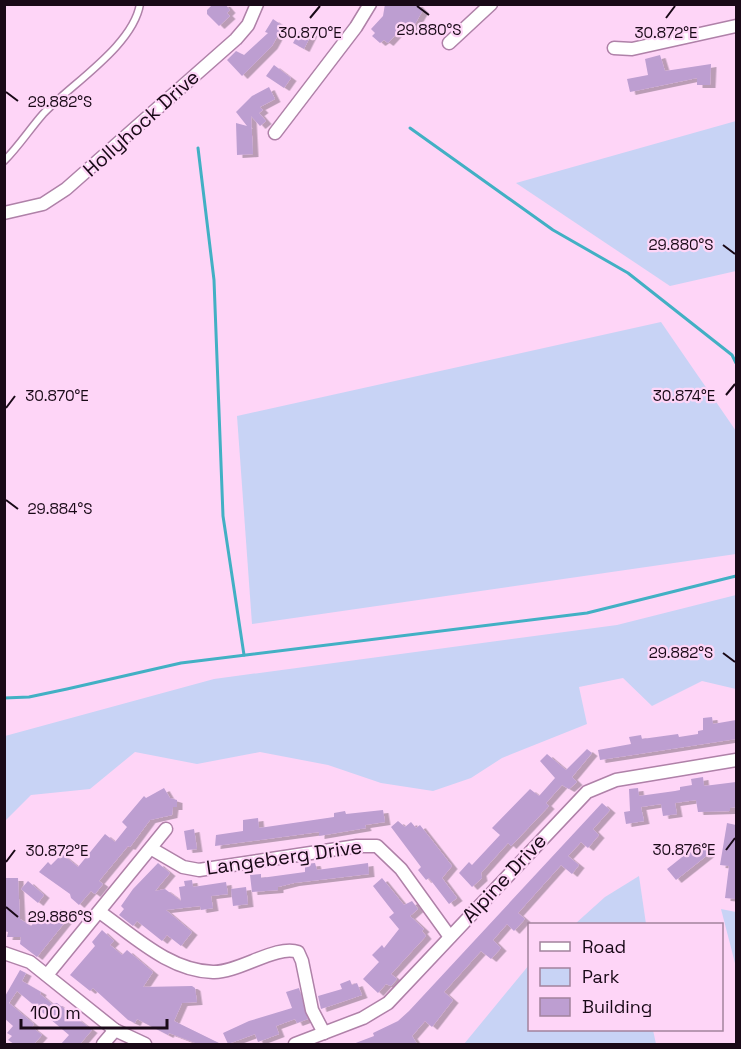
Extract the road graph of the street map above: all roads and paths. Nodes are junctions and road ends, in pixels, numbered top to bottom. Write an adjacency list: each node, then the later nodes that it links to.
1 (140, 4): 9 (lane)
2 (257, 4): 10 (street, Hollyhock Drive)
3 (370, 4): 8 (street)
4 (491, 4): 6 (street)
5 (736, 26): 7 (street)
6 (449, 44)
7 (614, 48)
8 (275, 133)
9 (4, 161)
10 (4, 213)
11 (736, 760): 15 (street, Alpine Drive)
12 (166, 830): 13 (street)
13 (152, 849): 14 (street); 15 (street, Langeberg Drive)
14 (101, 913): 17 (street); 19 (street)
15 (450, 937): 19 (street, Alpine Drive)
16 (4, 953): 17 (street)
17 (47, 975): 18 (street)
18 (115, 1030): 20 (street); 21 (street)
19 (324, 1033): 22 (street, Alpine Drive)
20 (103, 1044)
21 (146, 1044)
22 (295, 1044)

